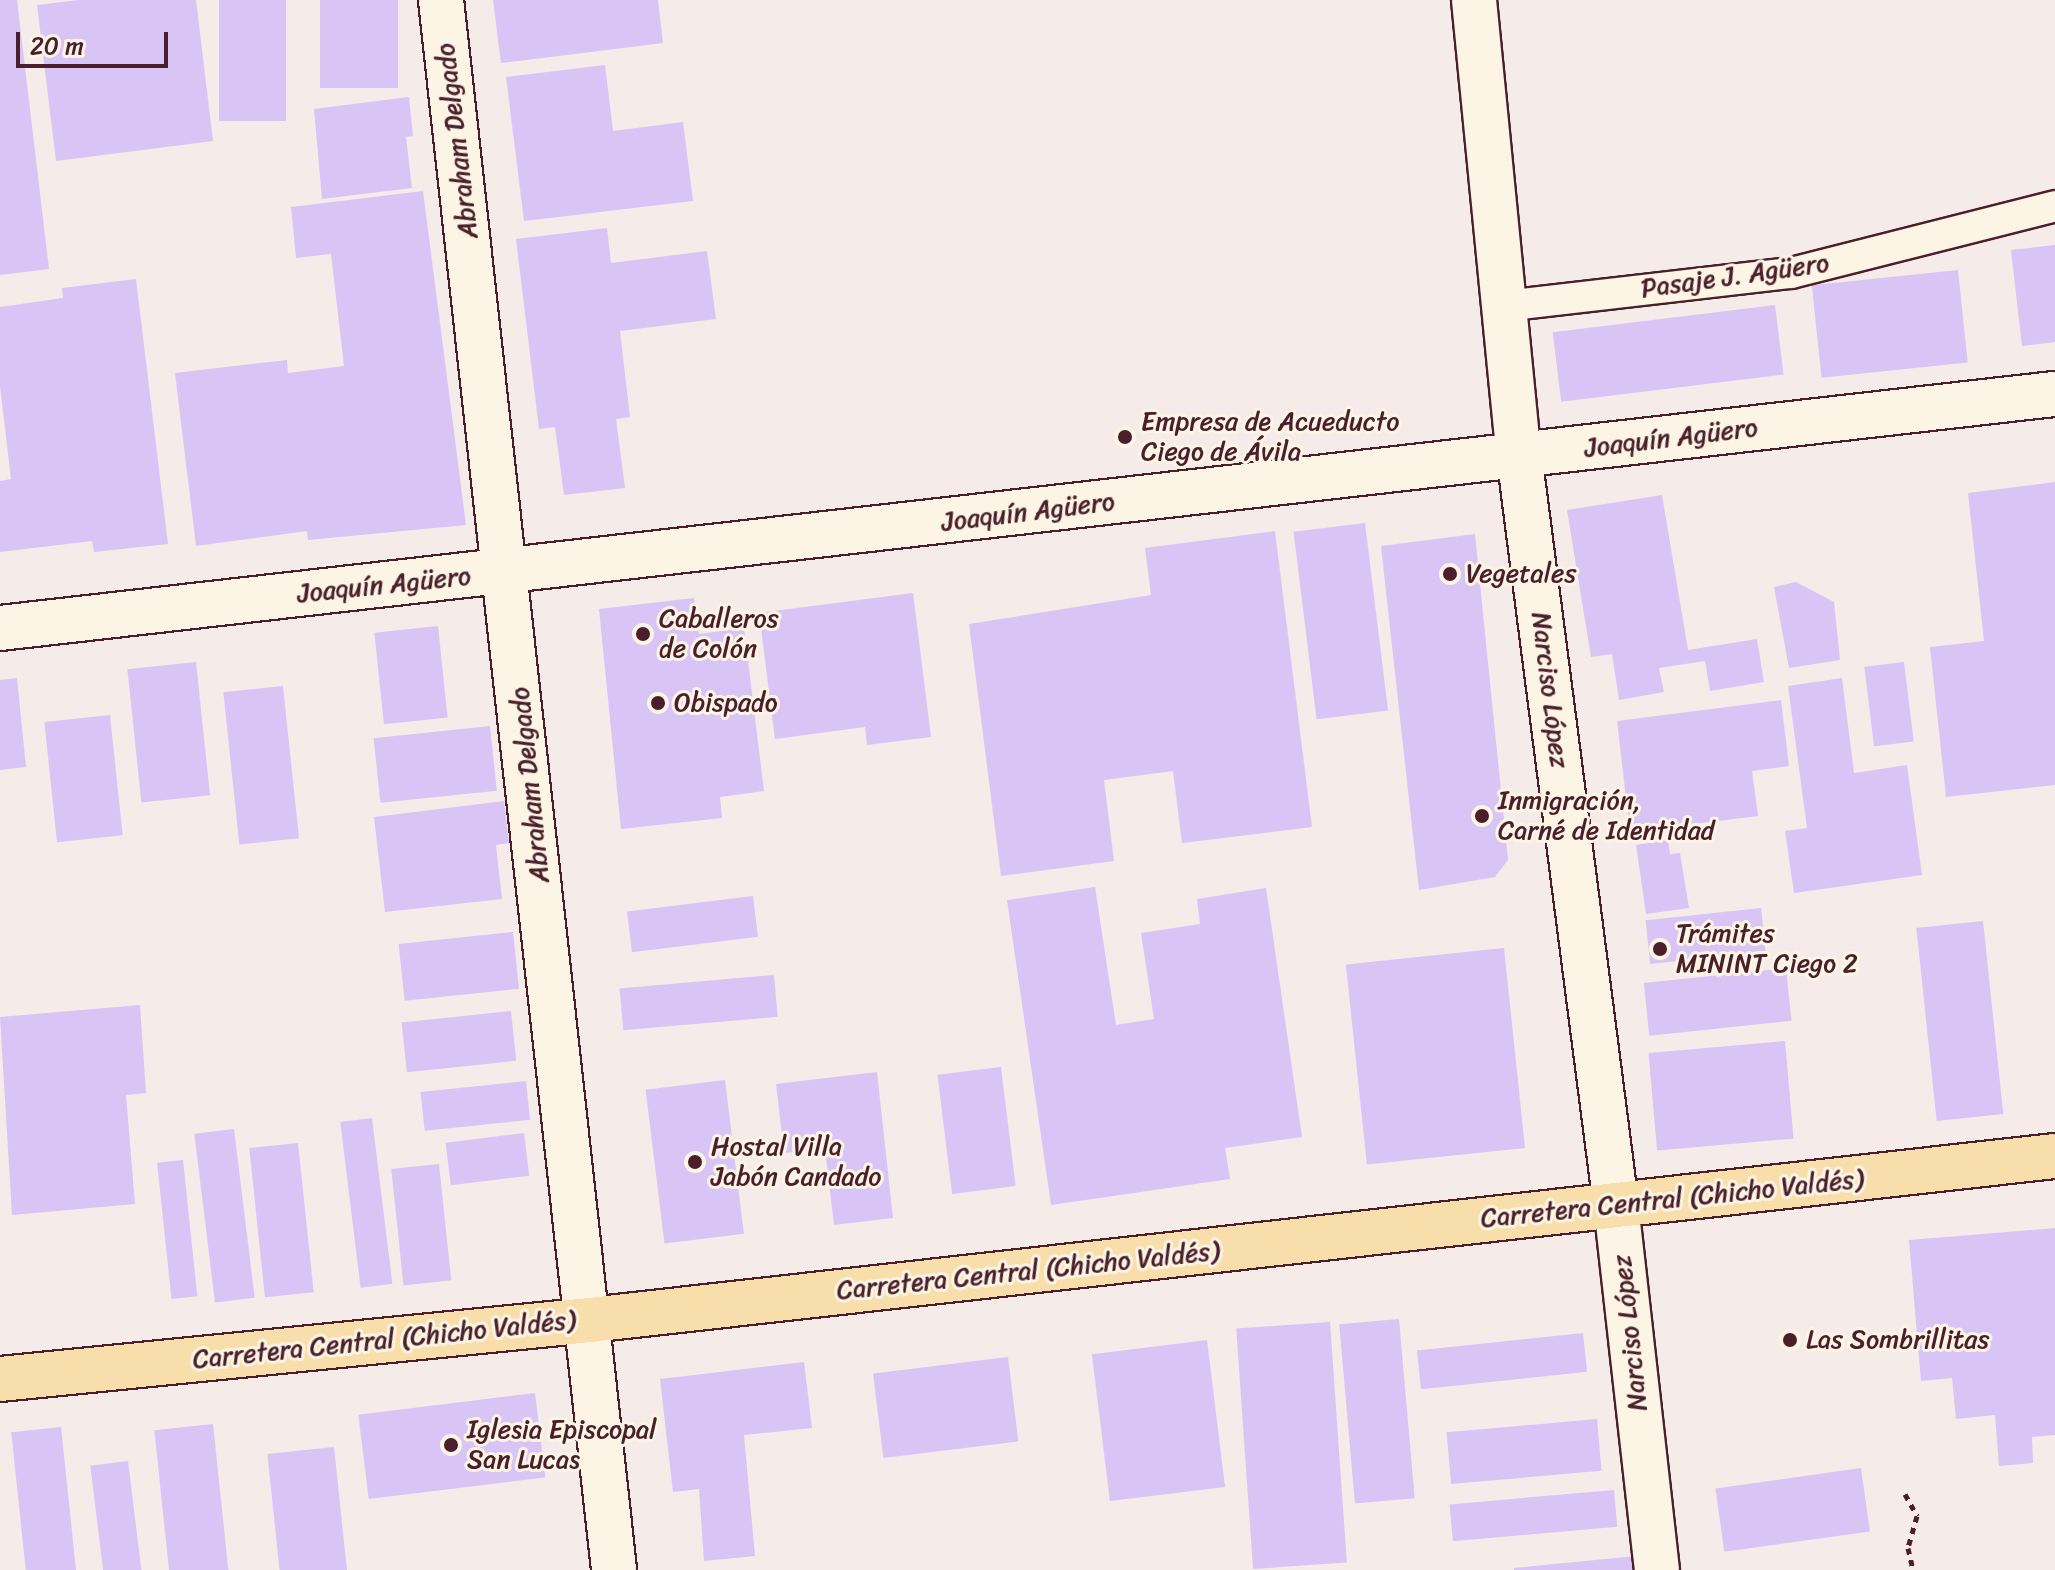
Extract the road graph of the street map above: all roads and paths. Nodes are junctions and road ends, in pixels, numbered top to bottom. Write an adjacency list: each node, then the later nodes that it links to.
1 (441, 0): 7 (street, Abraham Delgado)
2 (1474, 0): 4 (street, Narciso López)
3 (2055, 206): 4 (lane, Pasaje J. Agüero)
4 (1505, 306): 6 (street, Narciso López)
5 (2055, 394): 6 (street, Joaquín Agüero)
6 (1519, 455): 7 (street, Joaquín Agüero); 10 (street, Narciso López)
7 (506, 572): 8 (street, Joaquín Agüero); 11 (street, Abraham Delgado)
8 (0, 628)
9 (2055, 1156): 10 (main road, Carretera Central (Chicho Valdés))
10 (1616, 1205): 11 (main road, Carretera Central (Chicho Valdés)); 15 (street, Narciso López)
11 (590, 1320): 12 (main road, Carretera Central (Chicho Valdés)); 14 (street, Abraham Delgado)
12 (0, 1379)
13 (1905, 1494): 16 (path)
14 (614, 1570)
15 (1657, 1570)
16 (1913, 1570)

